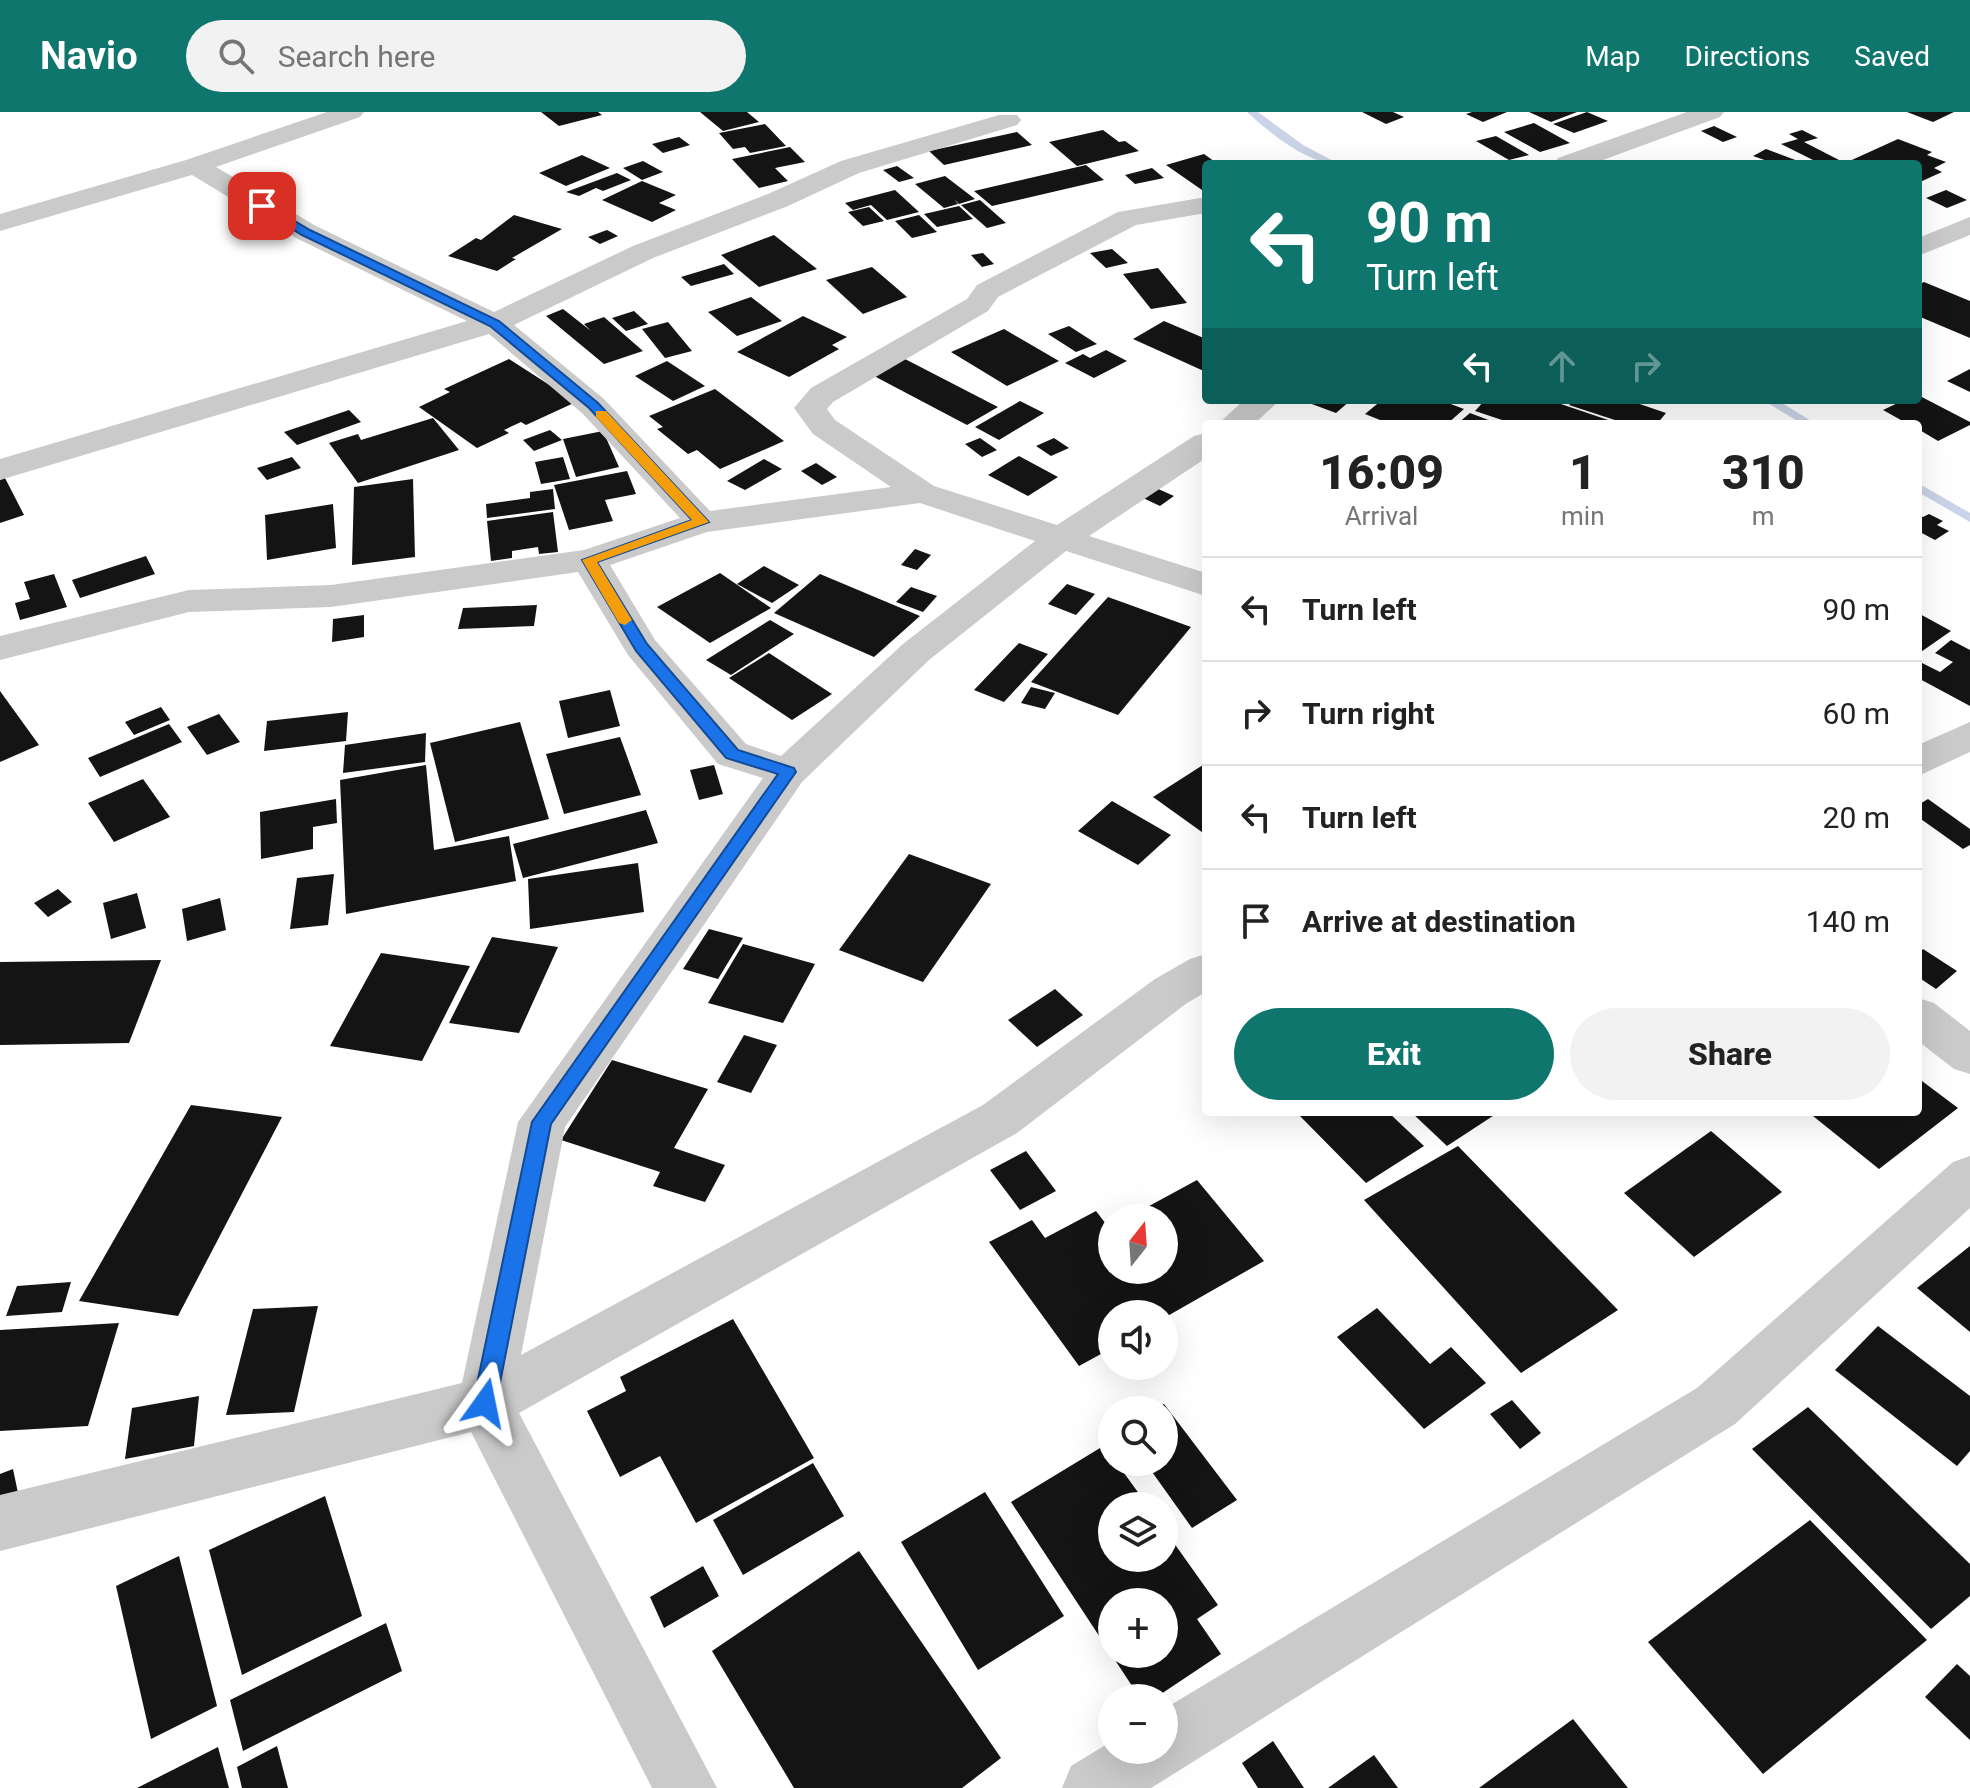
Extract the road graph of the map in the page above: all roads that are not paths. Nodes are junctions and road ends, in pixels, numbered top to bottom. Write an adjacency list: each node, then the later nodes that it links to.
1 (351, 112): 5 (street)
2 (1711, 112): 4 (street)
3 (1008, 120): 10 (street)
4 (1578, 160)
5 (195, 166): 7 (street); 10 (street)
6 (1202, 206): 15 (street)
7 (0, 223)
8 (1970, 225): 9 (street)
9 (1922, 246)
10 (494, 323): 14 (street); 16 (street)
11 (1259, 404): 12 (street)
12 (1239, 420)
13 (1202, 446): 17 (street)
14 (0, 470)
15 (922, 493): 16 (street); 17 (street)
16 (702, 522): 18 (street)
17 (1060, 539): 19 (street); 23 (street)
18 (589, 560): 20 (street); 23 (street)
19 (1202, 584)
20 (0, 648)
21 (1970, 735): 22 (street)
22 (1922, 760)
23 (788, 772): 28 (street)
24 (1202, 973): 28 (street)
25 (1922, 1019): 26 (street)
26 (1970, 1056)
27 (1970, 1177): 30 (street)
28 (485, 1403): 29 (street); 32 (street)
29 (0, 1523)
30 (1178, 1735)
31 (1132, 1764): 33 (street)
32 (686, 1788)
33 (1093, 1788)

